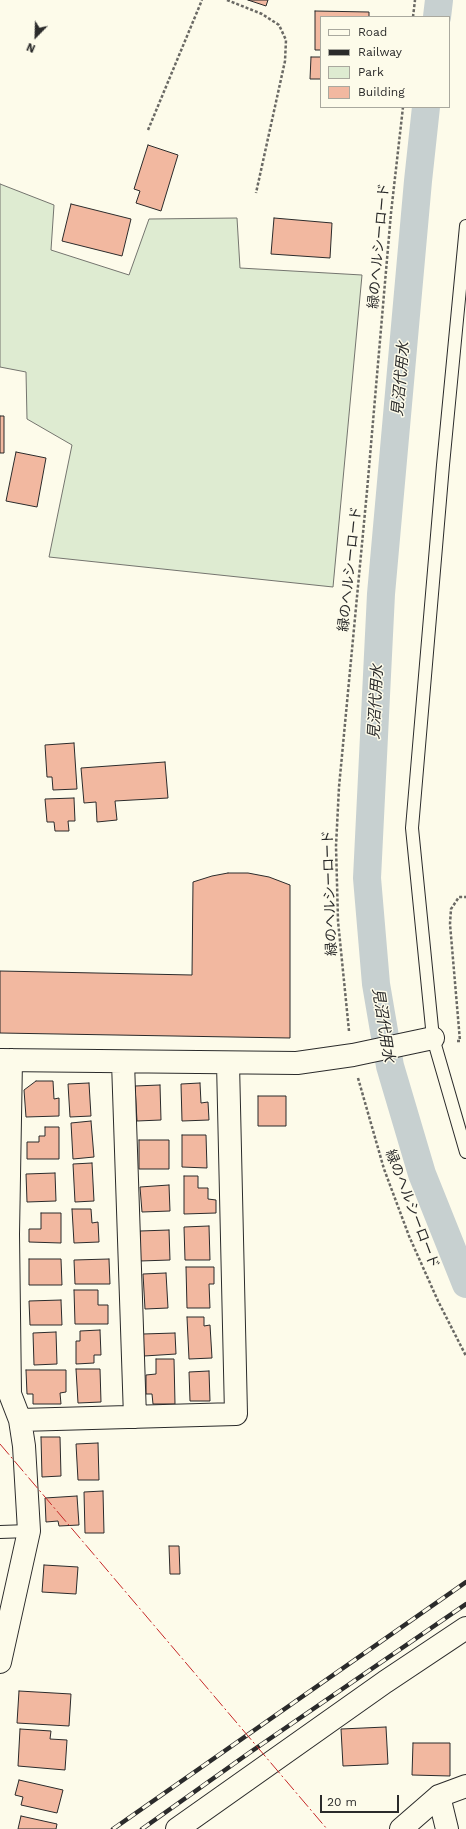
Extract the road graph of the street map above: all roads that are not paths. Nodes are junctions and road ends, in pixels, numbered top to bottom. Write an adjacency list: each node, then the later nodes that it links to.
1 (466, 226): 2 (lane)
2 (433, 1038): 5 (street); 6 (lane)
3 (6, 1060): 4 (street); 8 (street)
4 (123, 1062): 5 (street); 7 (street)
5 (228, 1063): 7 (street)
6 (466, 1152)
7 (135, 1417): 8 (street)
8 (20, 1420): 9 (street)
9 (28, 1530): 10 (lane); 12 (street)
10 (0, 1532)
11 (466, 1628): 15 (street)
12 (0, 1662)
13 (466, 1786): 14 (street)
14 (439, 1796): 16 (street); 17 (street)
15 (177, 1829)
16 (401, 1829)
17 (447, 1829)

